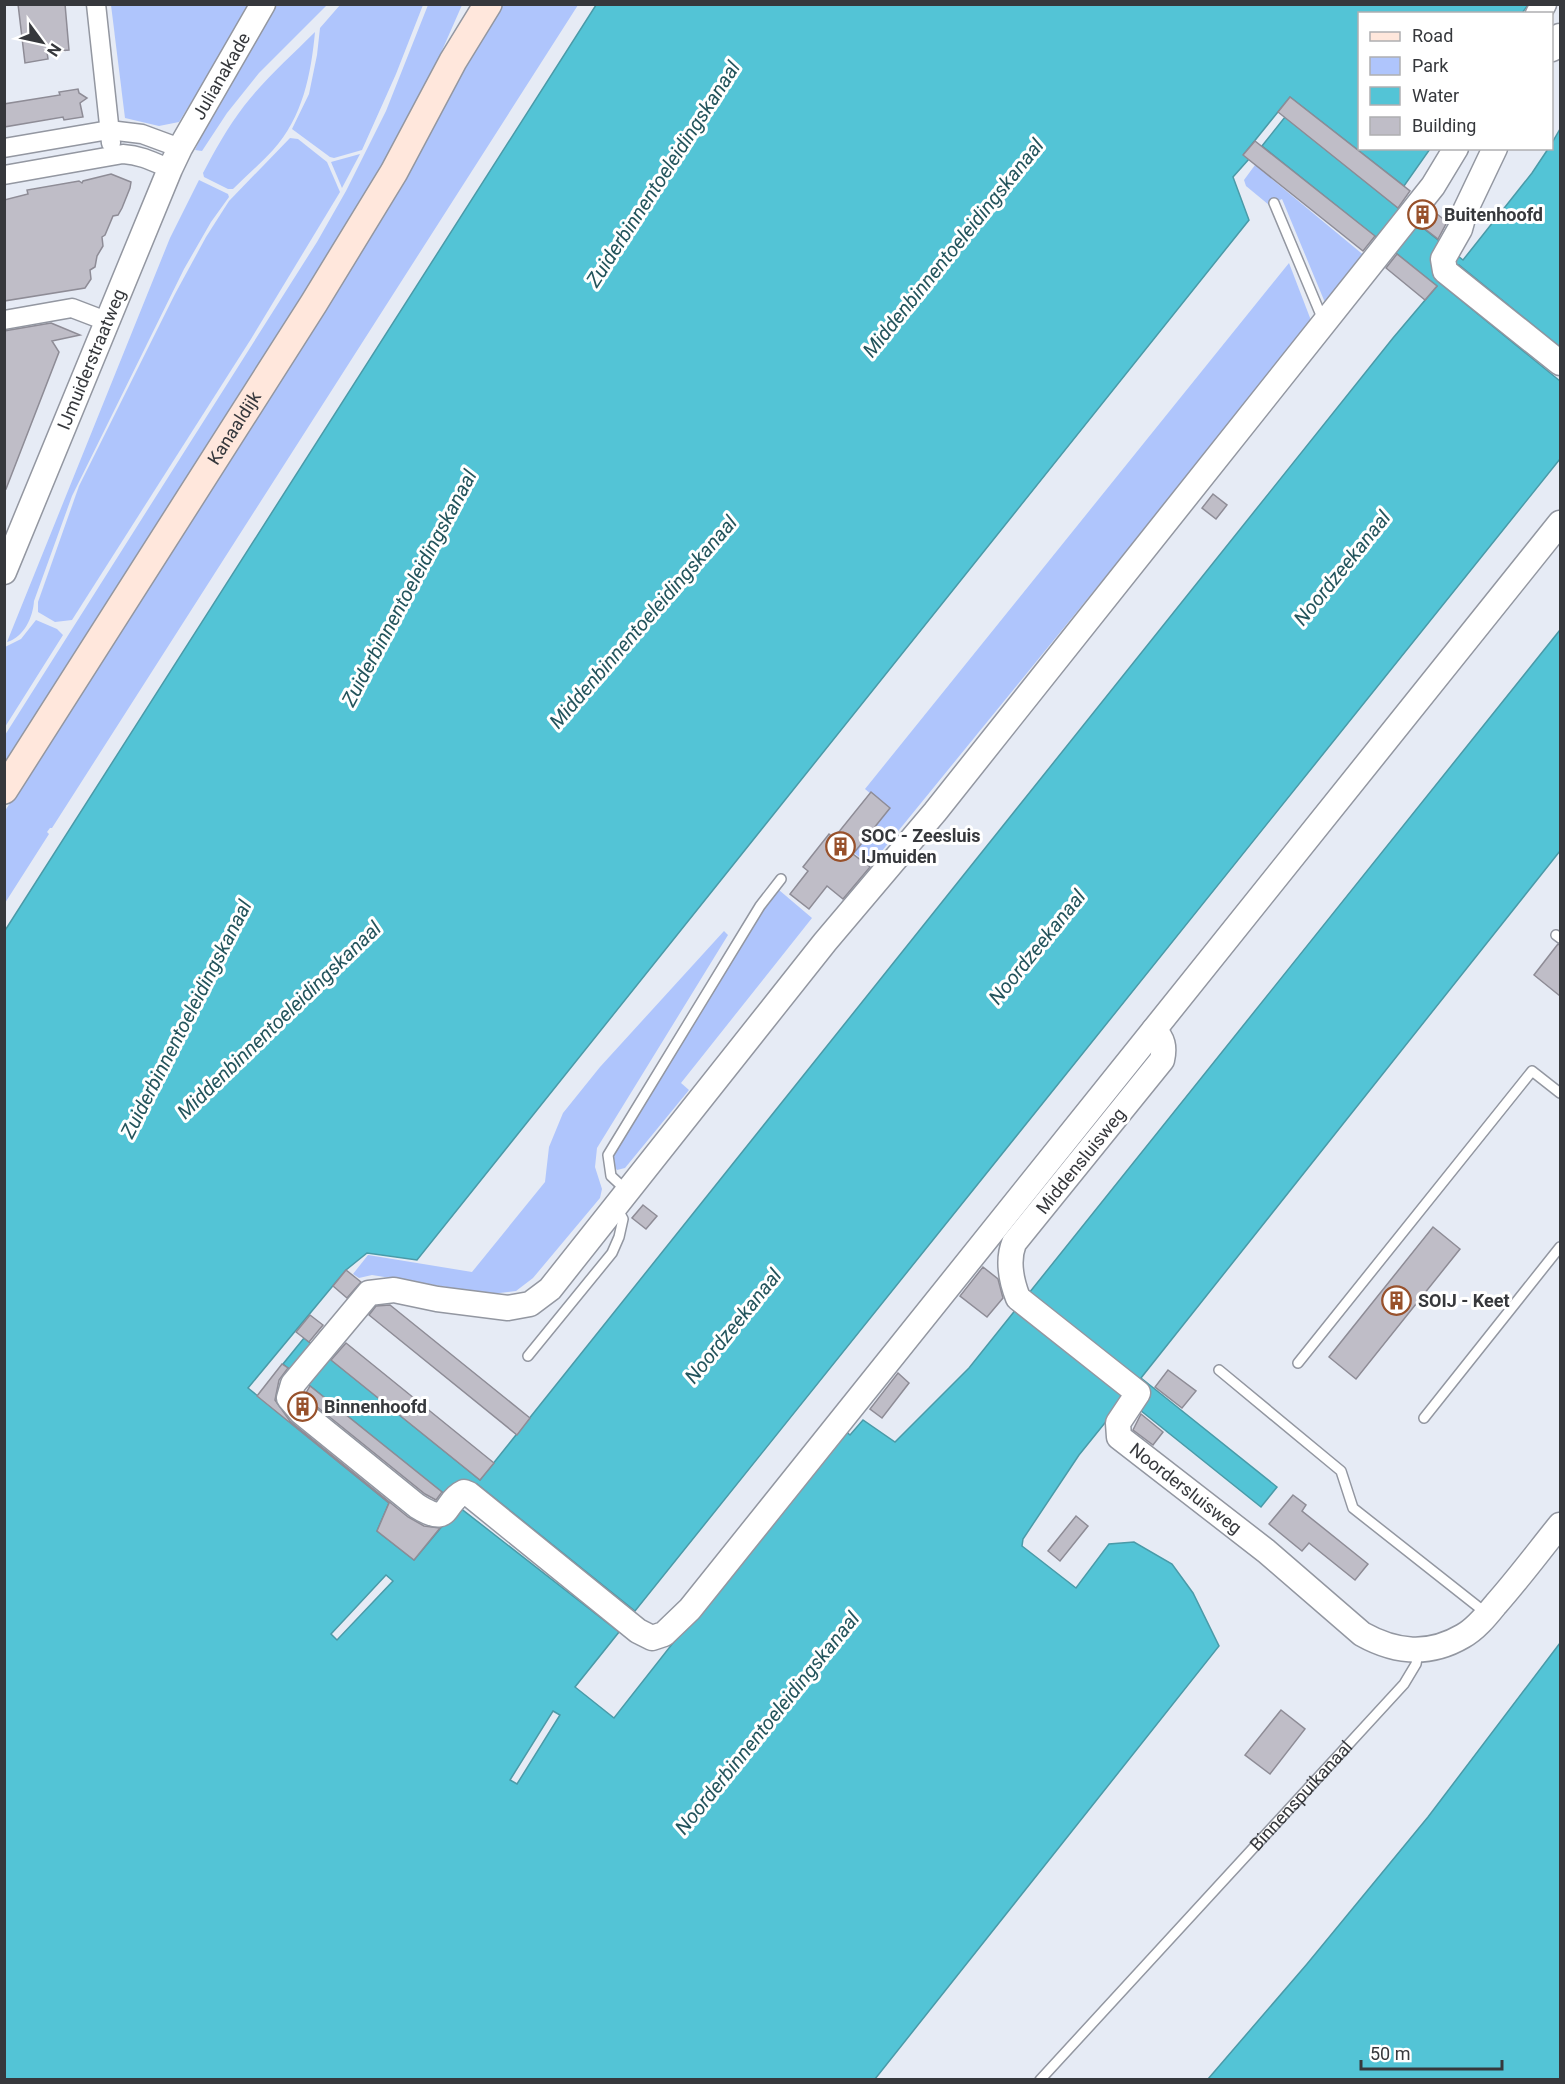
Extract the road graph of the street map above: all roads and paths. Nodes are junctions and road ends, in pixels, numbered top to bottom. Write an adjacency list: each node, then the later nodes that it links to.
1 (96, 4): 6 (street)
2 (263, 4): 7 (street, Julianakade)
3 (470, 4): 5 (main road, Kanaaldijk)
4 (488, 4): 5 (main road, Kanaaldijk)
5 (453, 61): 21 (main road, Kanaaldijk)
6 (109, 130): 7 (street); 8 (street); 11 (street)
7 (180, 147): 12 (street, IJmuiderstraatweg)
8 (4, 148)
9 (1455, 150): 17 (street)
10 (1494, 150): 18 (street)
11 (114, 156): 12 (street); 13 (street)
12 (170, 169): 16 (street, IJmuiderstraatweg)
13 (4, 175)
14 (1274, 203): 17 (lane)
15 (4, 320): 16 (street)
16 (106, 321): 20 (street, IJmuiderstraatweg)
17 (1324, 322): 25 (street)
18 (1560, 363)
19 (1560, 523): 23 (street)
20 (6, 562)
21 (4, 790)
22 (781, 879): 25 (lane)
23 (1154, 1030): 25 (street); 27 (street, Middensluisweg)
24 (1560, 1094): 29 (lane)
25 (622, 1199): 28 (lane)
26 (1560, 1247): 31 (lane)
27 (1018, 1298): 34 (street, Noordersluisweg)
28 (528, 1356)
29 (1298, 1364)
30 (1219, 1370): 33 (lane)
31 (1424, 1418)
32 (1560, 1525): 33 (street)
33 (1488, 1614): 34 (street)
34 (1419, 1650): 35 (lane, Binnenspuikanaal)
35 (1040, 2079)

